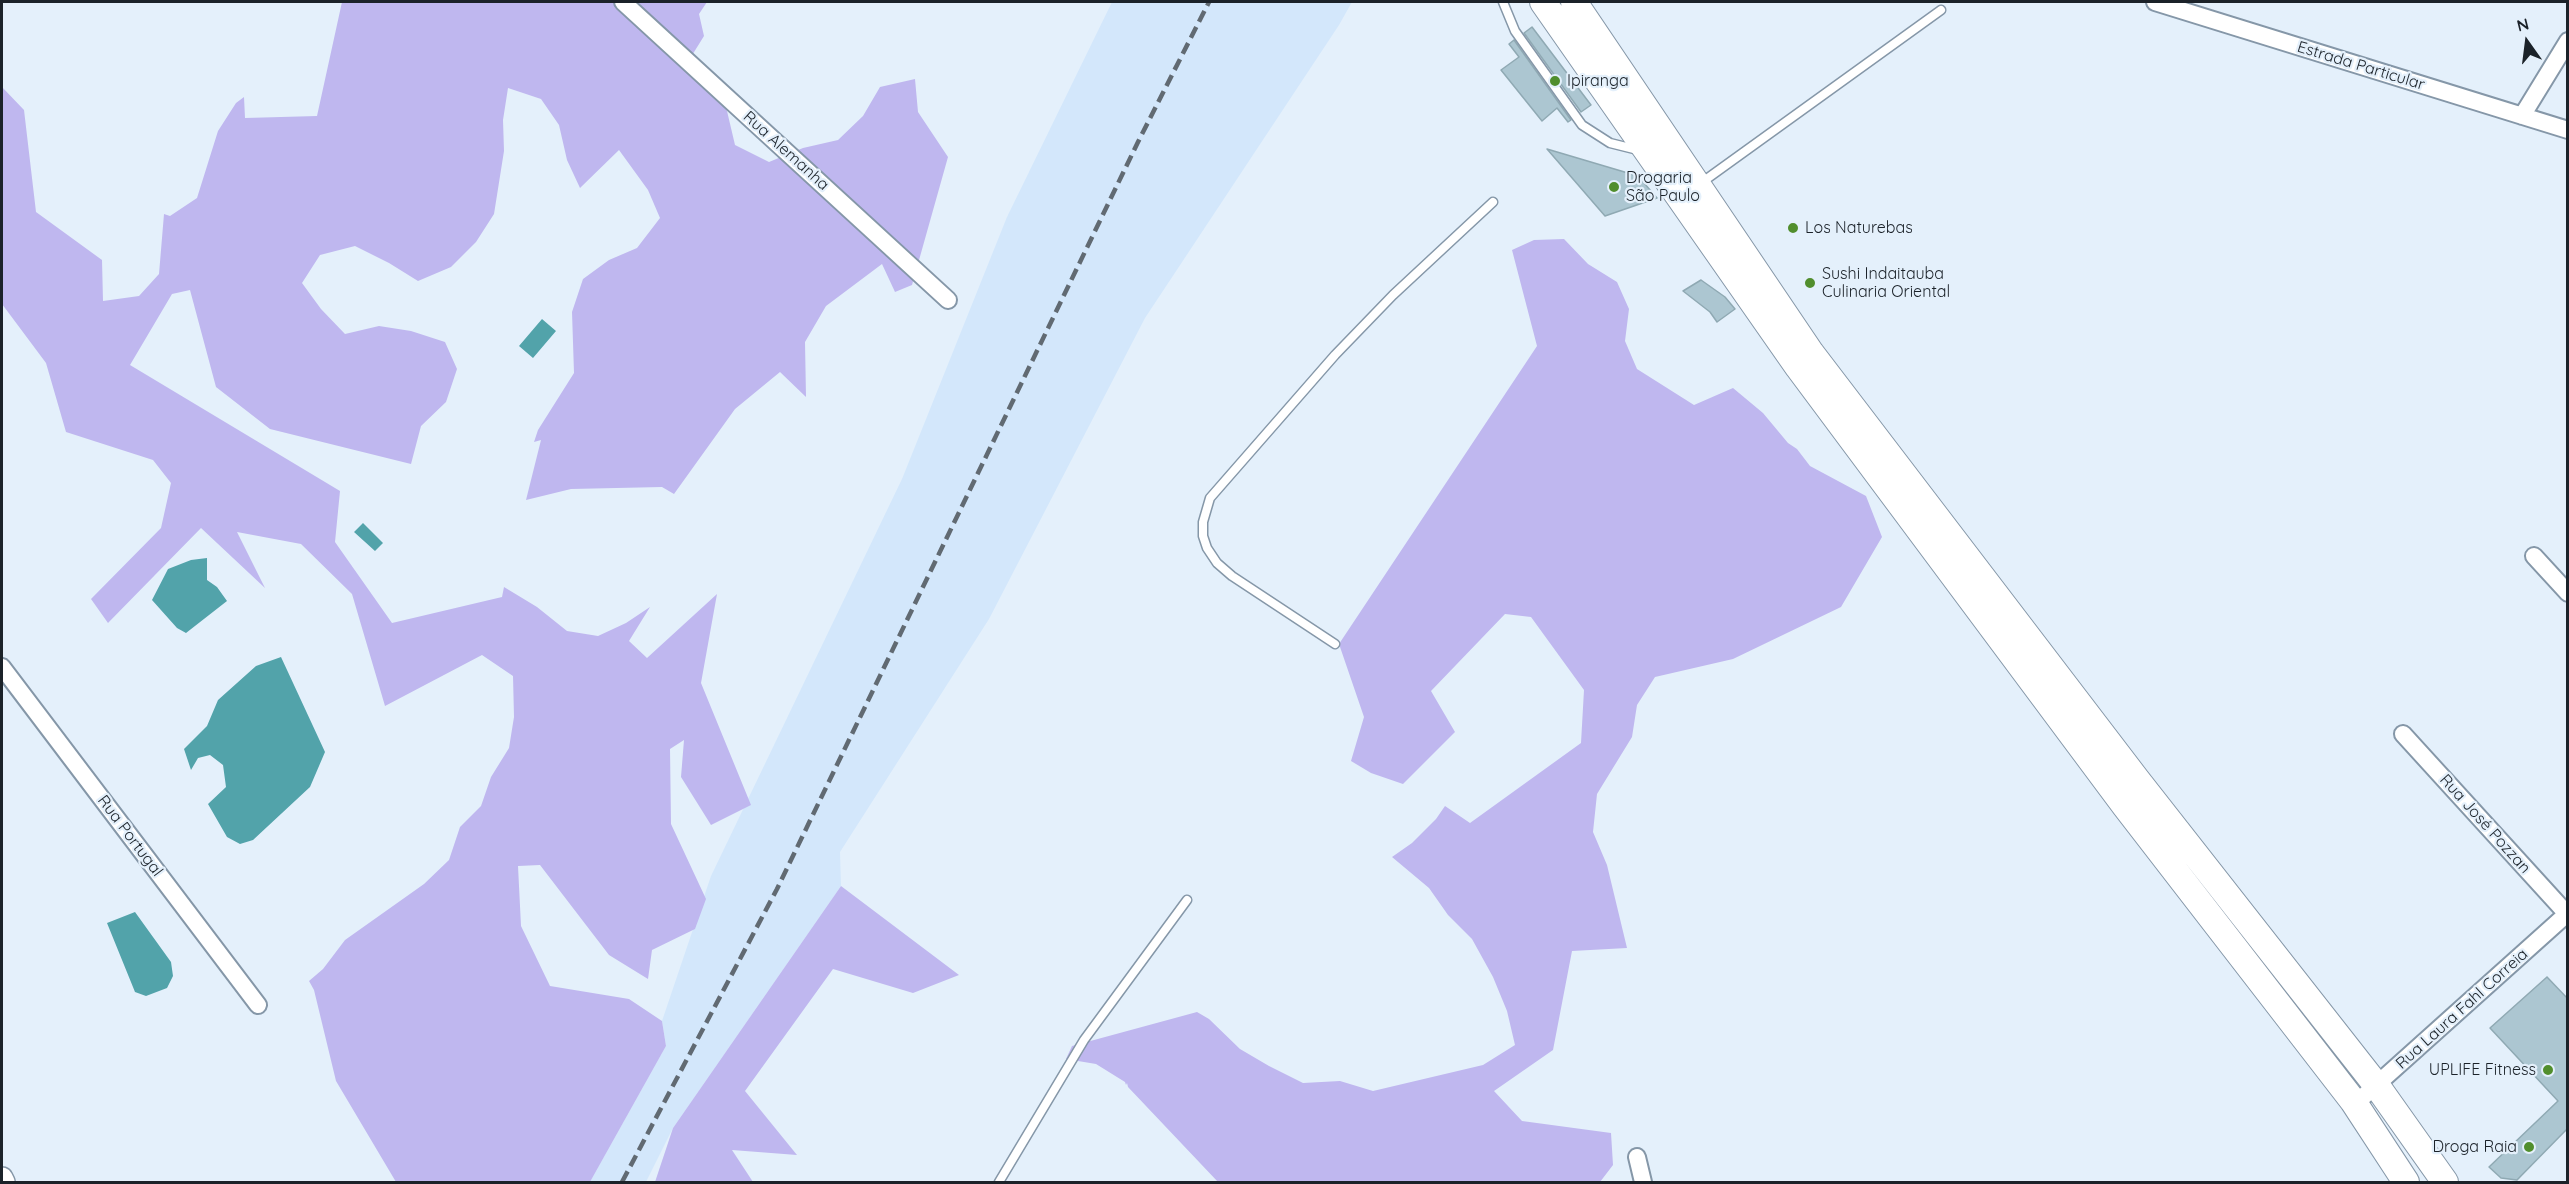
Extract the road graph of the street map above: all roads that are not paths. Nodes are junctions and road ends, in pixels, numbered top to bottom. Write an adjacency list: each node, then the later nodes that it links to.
1 (623, 2): 13 (street, Rua Alemanha)
2 (1503, 2): 10 (lane)
3 (1543, 2): 10 (main road)
4 (1574, 2): 11 (main road)
5 (2155, 2): 8 (street, Estrada Particular)
6 (1941, 10): 11 (lane)
7 (2568, 41): 8 (street)
8 (2522, 116): 9 (street, Estrada Particular)
9 (2568, 130)
10 (1648, 152): 23 (main road)
11 (1698, 185): 22 (main road)
12 (1493, 202): 16 (lane)
13 (948, 300)
14 (2534, 556): 15 (street)
15 (2568, 593)
16 (1335, 645)
17 (2, 667): 21 (street, Rua Portugal)
18 (2403, 734): 20 (street, Rua José Pozzan)
19 (1187, 900): 27 (lane)
20 (2567, 914): 22 (street, Rua Laura Fahl Correia)
21 (258, 1005)
22 (2377, 1086): 23 (street, Rua Laura Fahl Correia); 30 (main road)
23 (2355, 1104): 29 (main road)
24 (1637, 1157): 28 (street)
25 (2, 1178): 26 (street)
26 (4, 1182)
27 (999, 1182)
28 (1643, 1182)
29 (2406, 1182)
30 (2445, 1182)

